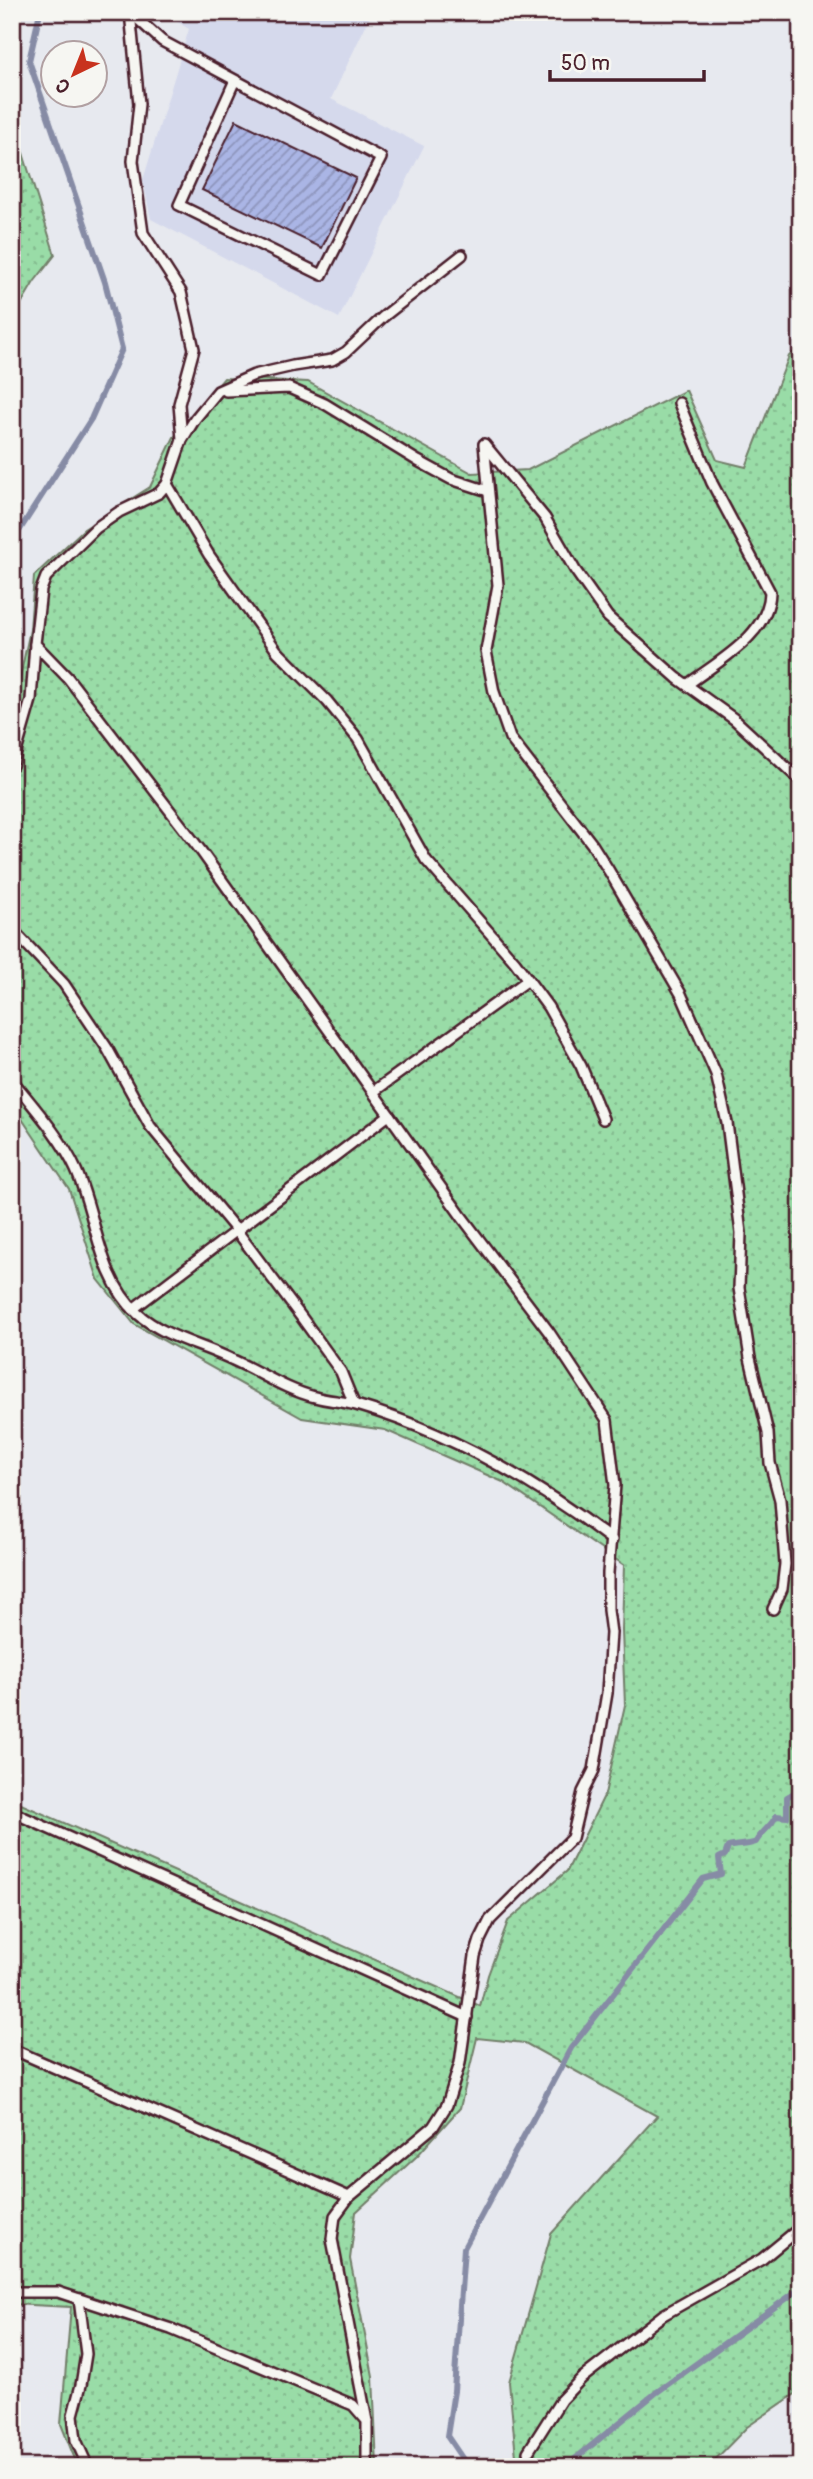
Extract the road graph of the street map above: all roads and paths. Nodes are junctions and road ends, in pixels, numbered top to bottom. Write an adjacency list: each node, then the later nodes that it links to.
1 (235, 80): 1 (lane); 5 (lane)
2 (462, 255): 3 (lane)
3 (218, 391): 5 (lane); 7 (lane)
4 (679, 402): 9 (lane)
5 (182, 440): 6 (lane)
6 (167, 484): 8 (lane); 13 (lane)
7 (488, 491): 9 (lane); 22 (lane)
8 (35, 643): 10 (lane); 15 (lane)
9 (688, 685): 11 (lane)
10 (12, 766)
11 (801, 781)
12 (12, 929): 18 (lane)
13 (528, 980): 15 (lane); 17 (lane)
14 (12, 1080): 19 (lane)
15 (373, 1092): 16 (lane)
16 (389, 1115): 18 (lane); 21 (lane)
17 (603, 1119)
18 (234, 1231): 19 (lane); 20 (lane)
19 (133, 1309): 20 (lane)
20 (354, 1404): 21 (lane)
21 (612, 1540): 24 (lane)
22 (773, 1609)
23 (12, 1812): 24 (lane)
24 (467, 2017): 26 (lane)
25 (12, 2049): 26 (lane)
26 (349, 2197): 30 (lane)
27 (801, 2227): 31 (lane)
28 (12, 2292): 29 (lane)
29 (79, 2299): 30 (lane); 32 (lane)
30 (367, 2421): 33 (lane)
31 (528, 2452)
32 (88, 2467)
33 (367, 2467)

